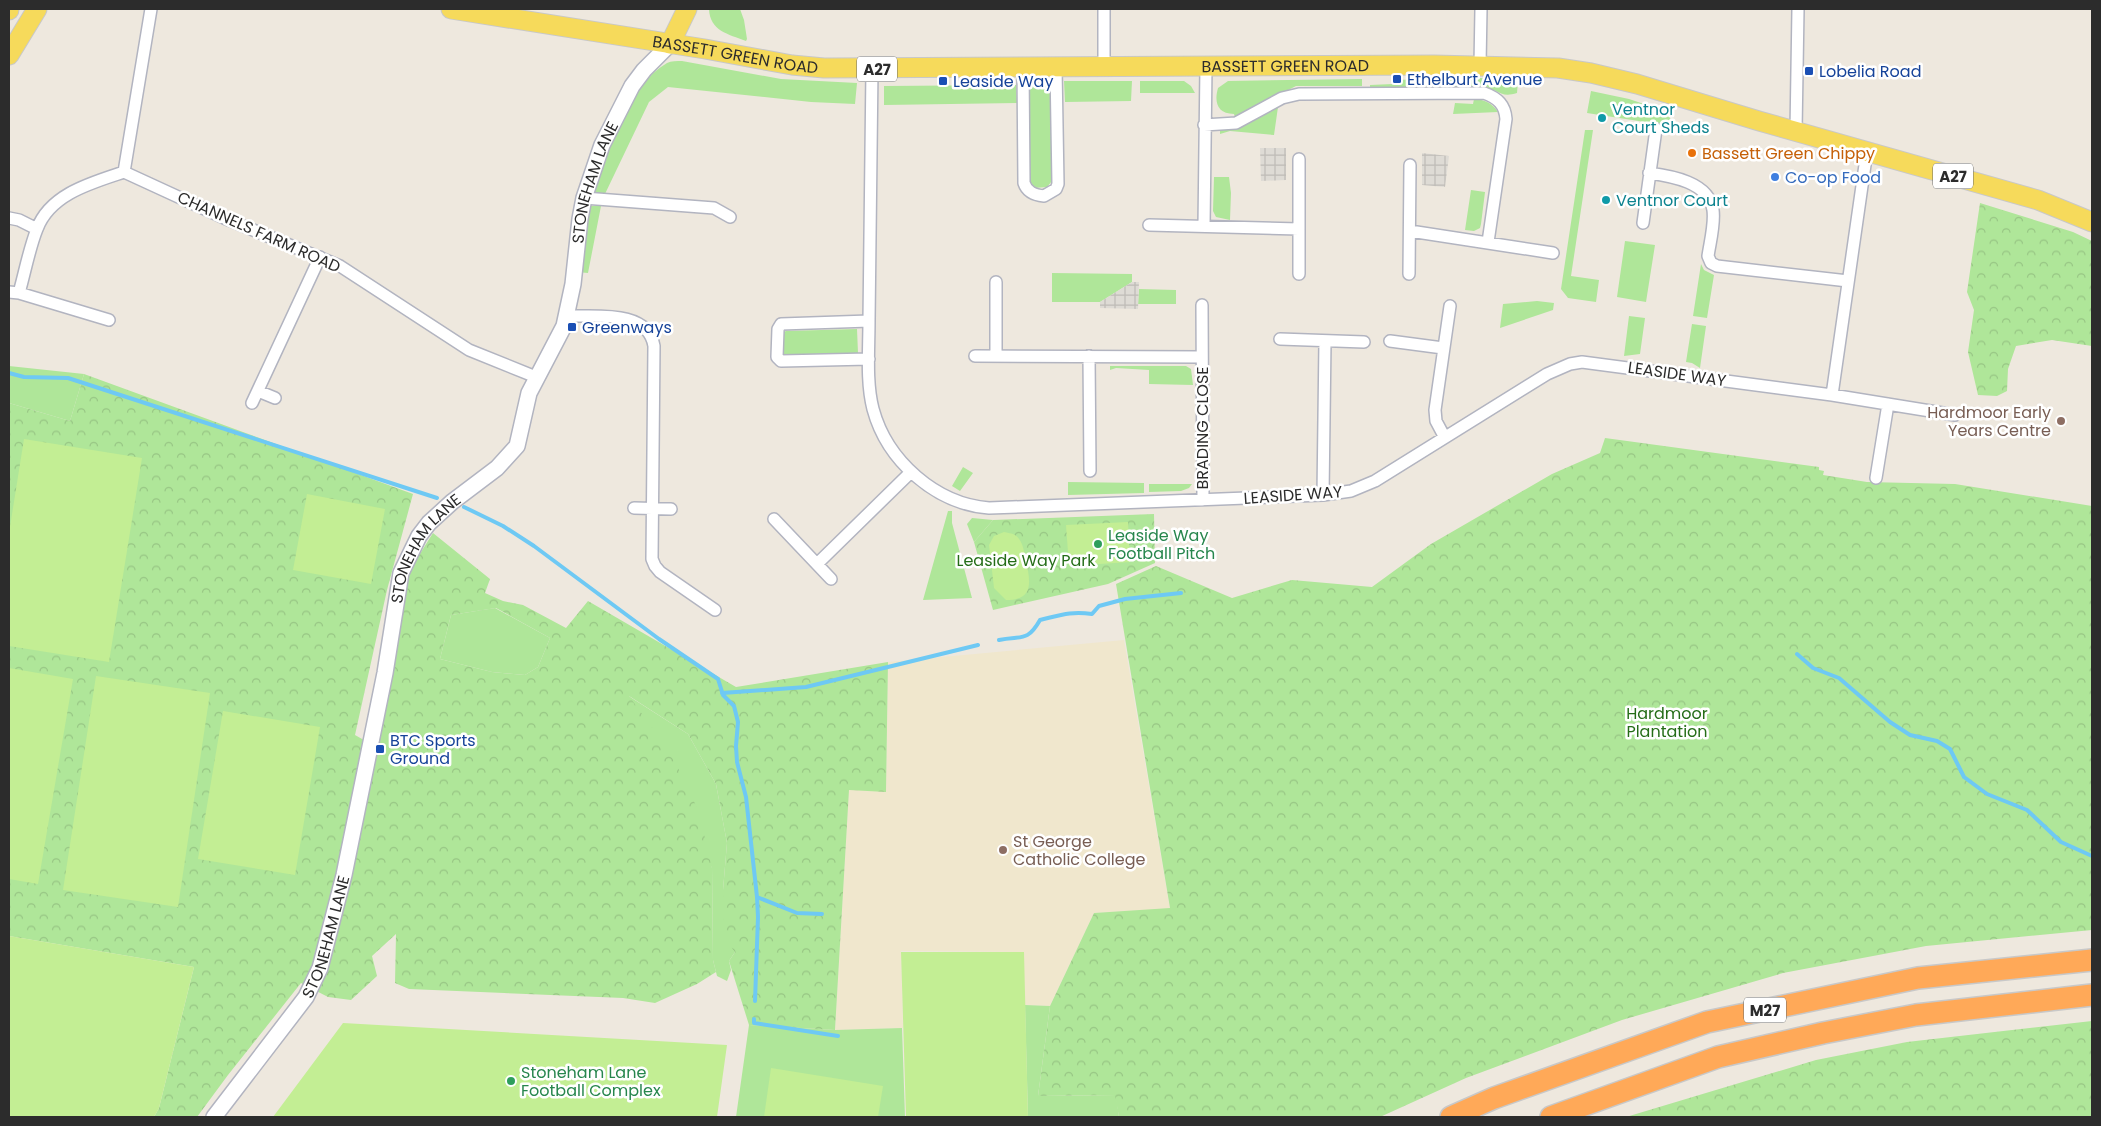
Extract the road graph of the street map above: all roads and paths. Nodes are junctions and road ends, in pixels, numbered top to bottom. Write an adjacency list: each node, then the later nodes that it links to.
1 (37, 9): 9 (main road)
2 (150, 9): 22 (street)
3 (451, 9): 8 (main road, BASSETT GREEN ROAD / A27)
4 (687, 9): 8 (main road, STONEHAM LANE)
5 (1104, 9): 12 (street)
6 (1481, 9): 10 (street)
7 (1798, 9): 18 (street)
8 (670, 44): 15 (main road, BASSETT GREEN ROAD / A27); 24 (street, STONEHAM LANE)
9 (9, 55)
10 (1480, 65): 11 (main road, BASSETT GREEN ROAD / A27); 18 (main road, BASSETT GREEN ROAD / A27)
11 (1206, 66): 12 (main road, BASSETT GREEN ROAD / A27); 16 (street)
12 (1104, 67): 14 (main road, BASSETT GREEN ROAD / A27)
13 (1023, 68): 14 (main road, BASSETT GREEN ROAD / A27); 14 (street); 15 (main road, BASSETT GREEN ROAD / A27)
14 (1056, 68)
15 (872, 69): 46 (street, LEASIDE WAY)
16 (1204, 125): 30 (street); 34 (street)
17 (1656, 128): 23 (street)
18 (1796, 131): 19 (main road, BASSETT GREEN ROAD / A27)
19 (1866, 151): 27 (main road, BASSETT GREEN ROAD / A27); 39 (street)
20 (1299, 159): 32 (street)
21 (1410, 165): 33 (street)
22 (124, 172): 31 (street); 36 (street, CHANNELS FARM ROAD)
23 (1649, 173): 28 (street); 39 (street)
24 (584, 198): 26 (street); 44 (street, STONEHAM LANE)
25 (9, 218): 31 (street)
26 (730, 218)
27 (2092, 222)
28 (1643, 224)
29 (1149, 225): 30 (street)
30 (1204, 226): 32 (street)
31 (37, 228): 41 (street)
32 (1300, 229): 37 (street)
33 (1410, 231): 34 (street); 38 (street)
34 (1488, 242): 35 (street)
35 (1553, 253)
36 (320, 257): 57 (street, CHANNELS FARM ROAD); 58 (street)
37 (1298, 274)
38 (1409, 274)
39 (1848, 281): 59 (street)
40 (996, 282): 53 (street)
41 (14, 292): 45 (street)
42 (1202, 305): 55 (street, BRADING CLOSE)
43 (1450, 306): 51 (street)
44 (567, 316): 57 (street, STONEHAM LANE); 71 (street)
45 (108, 320)
46 (869, 321): 56 (street, LEASIDE WAY); 56 (street)
47 (1280, 340): 48 (street)
48 (1325, 341): 50 (street); 68 (street)
49 (1390, 341): 51 (street)
50 (1364, 342)
51 (1443, 348): 64 (street)
52 (975, 356): 53 (street, BRADING CLOSE)
53 (996, 356): 54 (street, BRADING CLOSE)
54 (1089, 356): 55 (street, BRADING CLOSE); 65 (street)
55 (1202, 357): 69 (street, BRADING CLOSE)
56 (869, 359): 66 (street, LEASIDE WAY)
57 (536, 377): 79 (street, STONEHAM LANE)
58 (258, 391): 60 (street); 61 (street)
59 (1832, 395): 62 (street, LEASIDE WAY); 64 (street, LEASIDE WAY)
60 (275, 398)
61 (252, 403)
62 (1888, 404): 63 (street, LEASIDE WAY); 67 (street)
63 (1955, 415)
64 (1444, 436): 68 (street, LEASIDE WAY)
65 (1090, 471)
66 (911, 472): 69 (street, LEASIDE WAY); 74 (street)
67 (1876, 478)
68 (1323, 495): 69 (street, LEASIDE WAY)
69 (1202, 500)
70 (634, 508): 71 (street)
71 (652, 508): 72 (street); 76 (street)
72 (671, 509)
73 (774, 519): 74 (street)
74 (817, 564): 75 (street)
75 (832, 579)
76 (715, 610)
77 (2092, 960): 80 (highway, M27)
78 (2092, 995): 81 (highway, M27)
79 (214, 1117)
80 (1451, 1117)
81 (1551, 1117)

